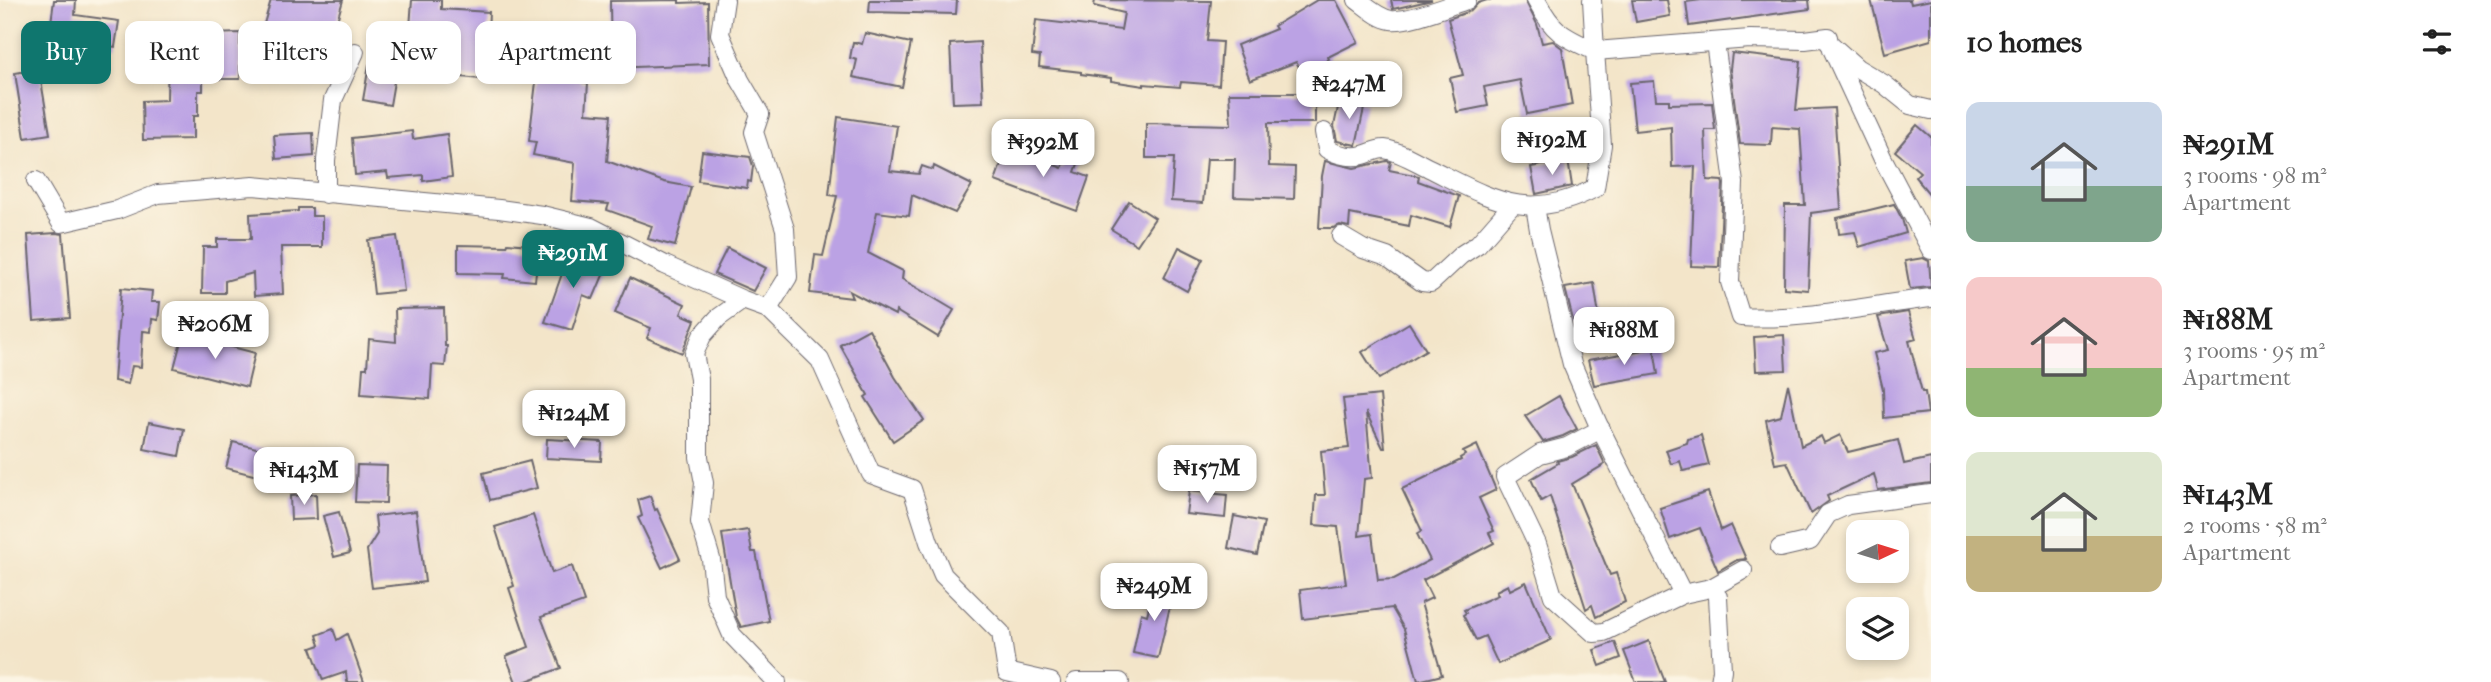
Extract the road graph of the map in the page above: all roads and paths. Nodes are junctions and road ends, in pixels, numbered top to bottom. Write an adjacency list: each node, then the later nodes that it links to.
1 (725, 0): 20 (street)
2 (1357, 0): 3 (street)
3 (1467, 0)
4 (1536, 0): 8 (street)
5 (1592, 0): 8 (street)
6 (1715, 41): 7 (street); 8 (street); 18 (street)
7 (1829, 43): 10 (street); 17 (street)
8 (1595, 51): 15 (street)
9 (355, 52): 13 (street)
10 (1931, 110)
11 (1324, 132): 14 (street)
12 (36, 181): 13 (street)
13 (326, 194): 19 (street)
14 (1513, 204): 15 (street); 16 (street)
15 (1535, 206): 21 (street)
16 (1341, 236)
17 (1931, 250)
18 (1931, 298)
19 (743, 300): 20 (street); 27 (street)
20 (768, 309): 28 (street)
21 (1601, 429): 25 (street); 25 (street)
22 (1931, 494): 23 (street)
23 (1780, 548)
24 (1743, 569): 25 (street)
25 (1682, 594)
26 (1718, 597): 31 (street)
27 (777, 682)
28 (1051, 682)
29 (1076, 682): 30 (street)
30 (1120, 682)
31 (1720, 682)

